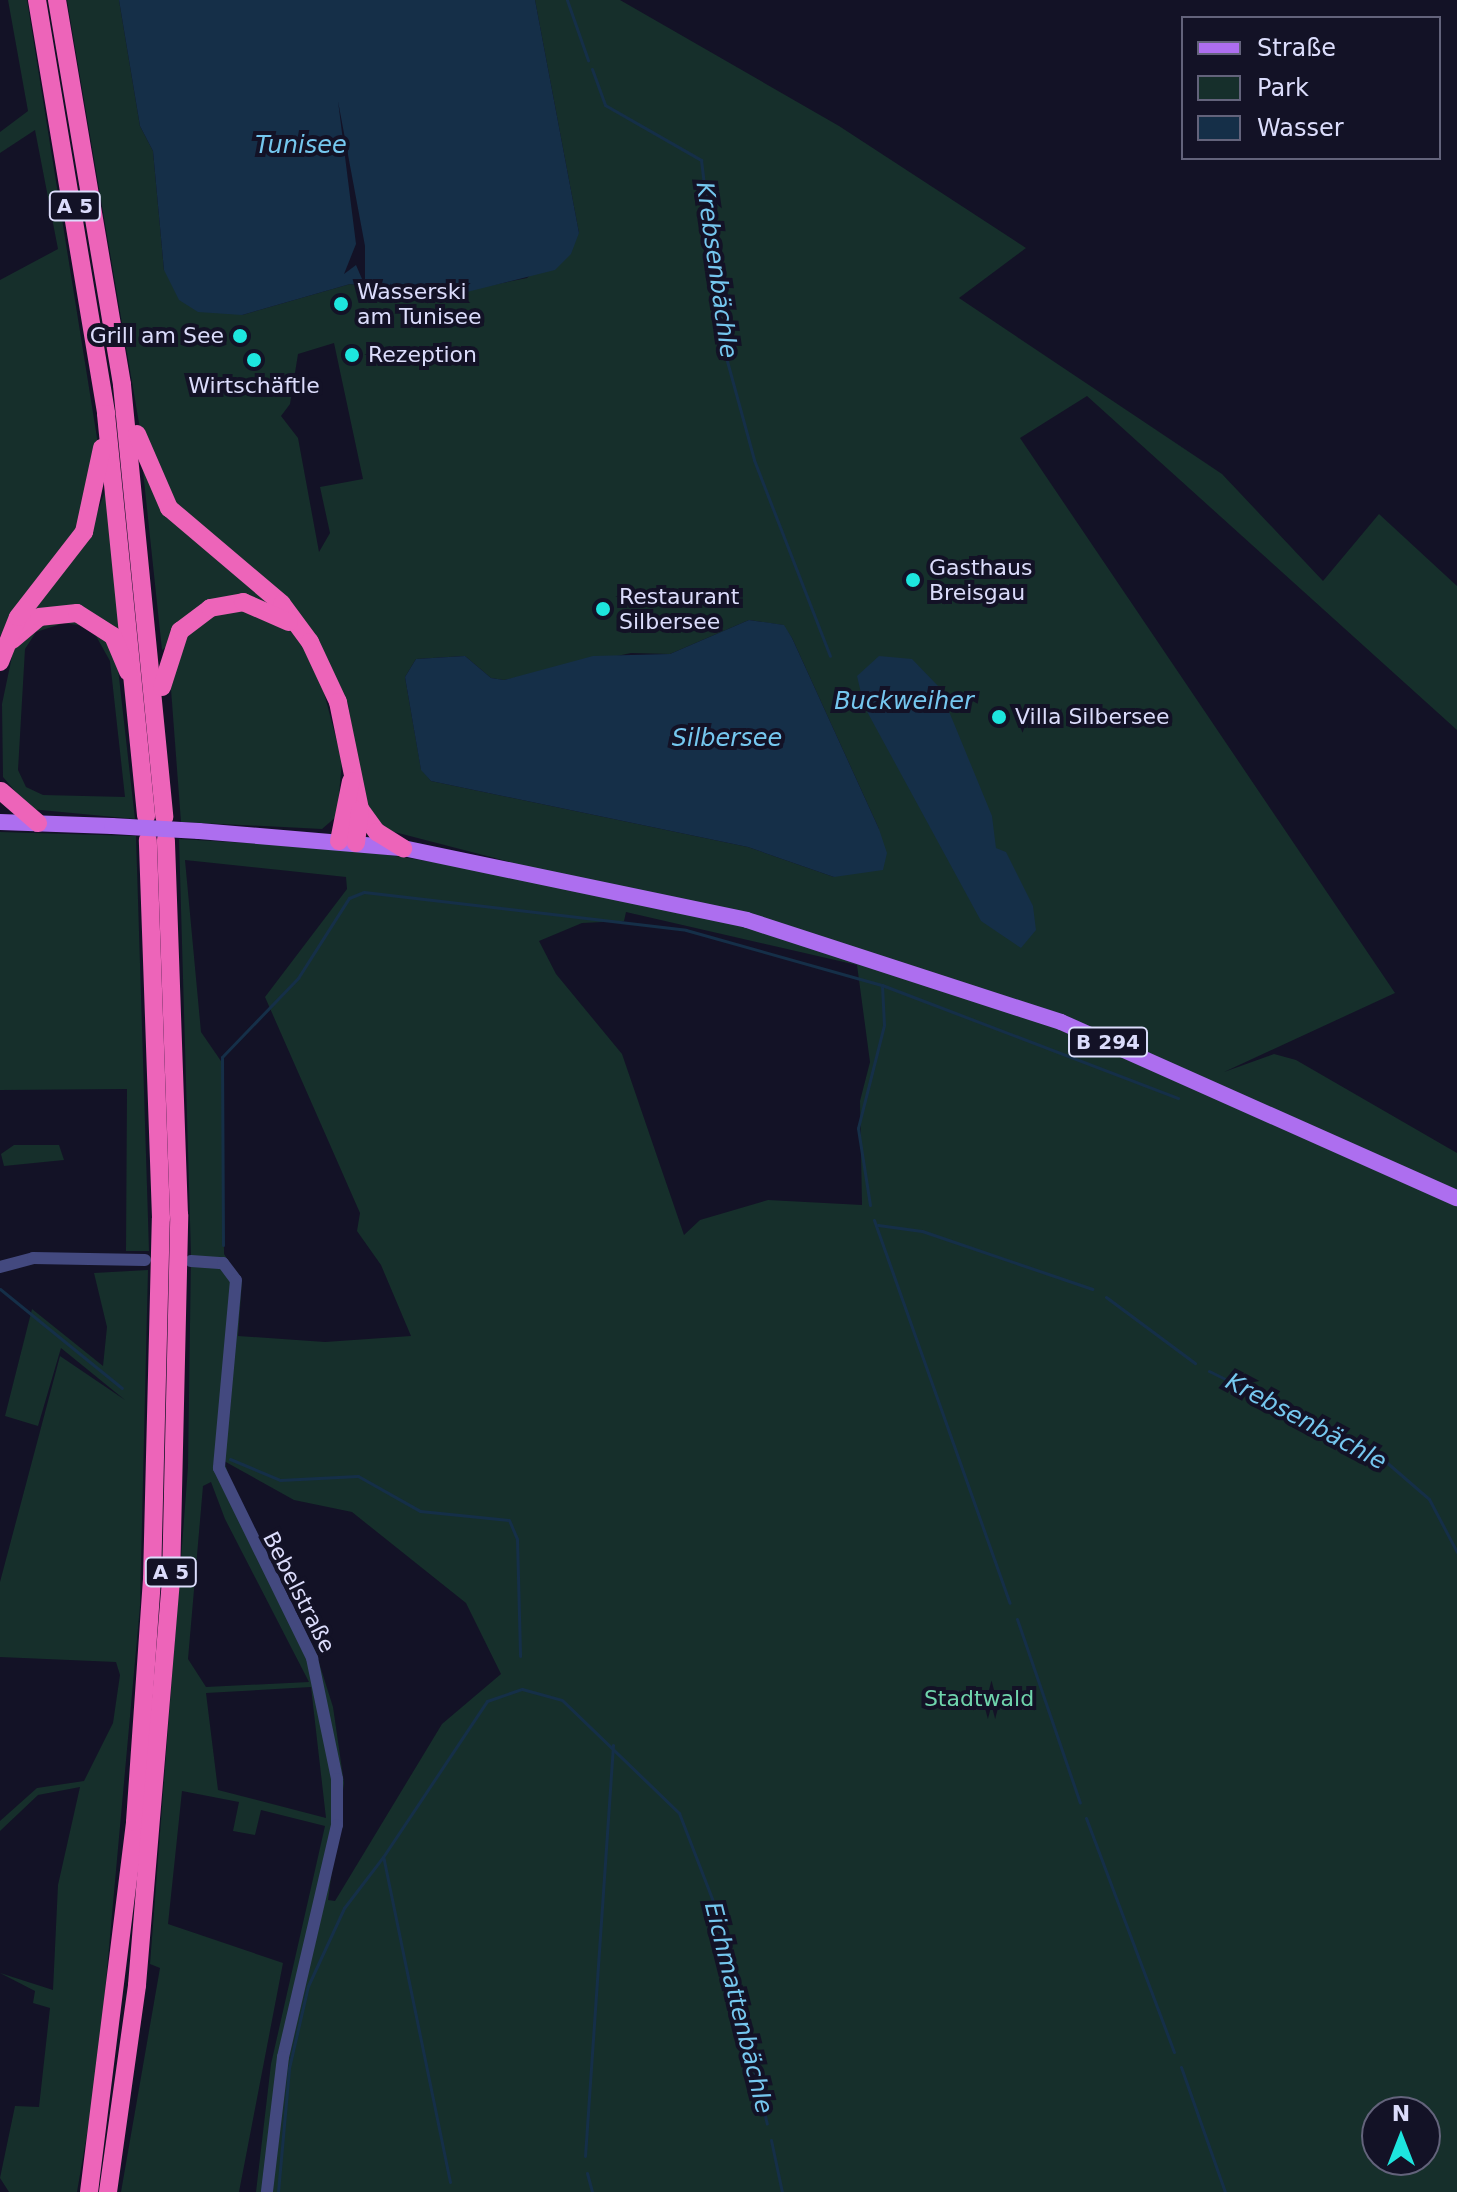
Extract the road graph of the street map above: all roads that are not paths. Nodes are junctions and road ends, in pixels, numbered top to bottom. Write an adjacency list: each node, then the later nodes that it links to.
1 (37, 0): 4 (highway, A 5)
2 (57, 0): 3 (highway, A 5)
3 (122, 385): 5 (highway, A 5); 8 (highway, A 5)
4 (106, 414): 6 (highway); 7 (highway, A 5)
5 (301, 630): 8 (highway); 9 (highway)
6 (2, 657): 7 (highway, A 5)
7 (137, 707): 8 (highway, A 5)
8 (158, 716)
9 (352, 779): 12 (highway); 15 (highway)
10 (0, 788): 11 (highway); 14 (highway)
11 (0, 806)
12 (360, 809): 15 (highway); 16 (highway)
13 (0, 822): 14 (main road, B 294)
14 (38, 823): 15 (main road, B 294, bridge)
15 (348, 842): 16 (main road, B 294)
16 (403, 848): 17 (main road, B 294)
17 (1457, 1198)
18 (145, 1260): 20 (street)
19 (191, 1261): 23 (street, Bebelstraße)
20 (0, 1267)
21 (89, 2192): 22 (highway, A 5)
22 (108, 2192)
23 (267, 2192)

